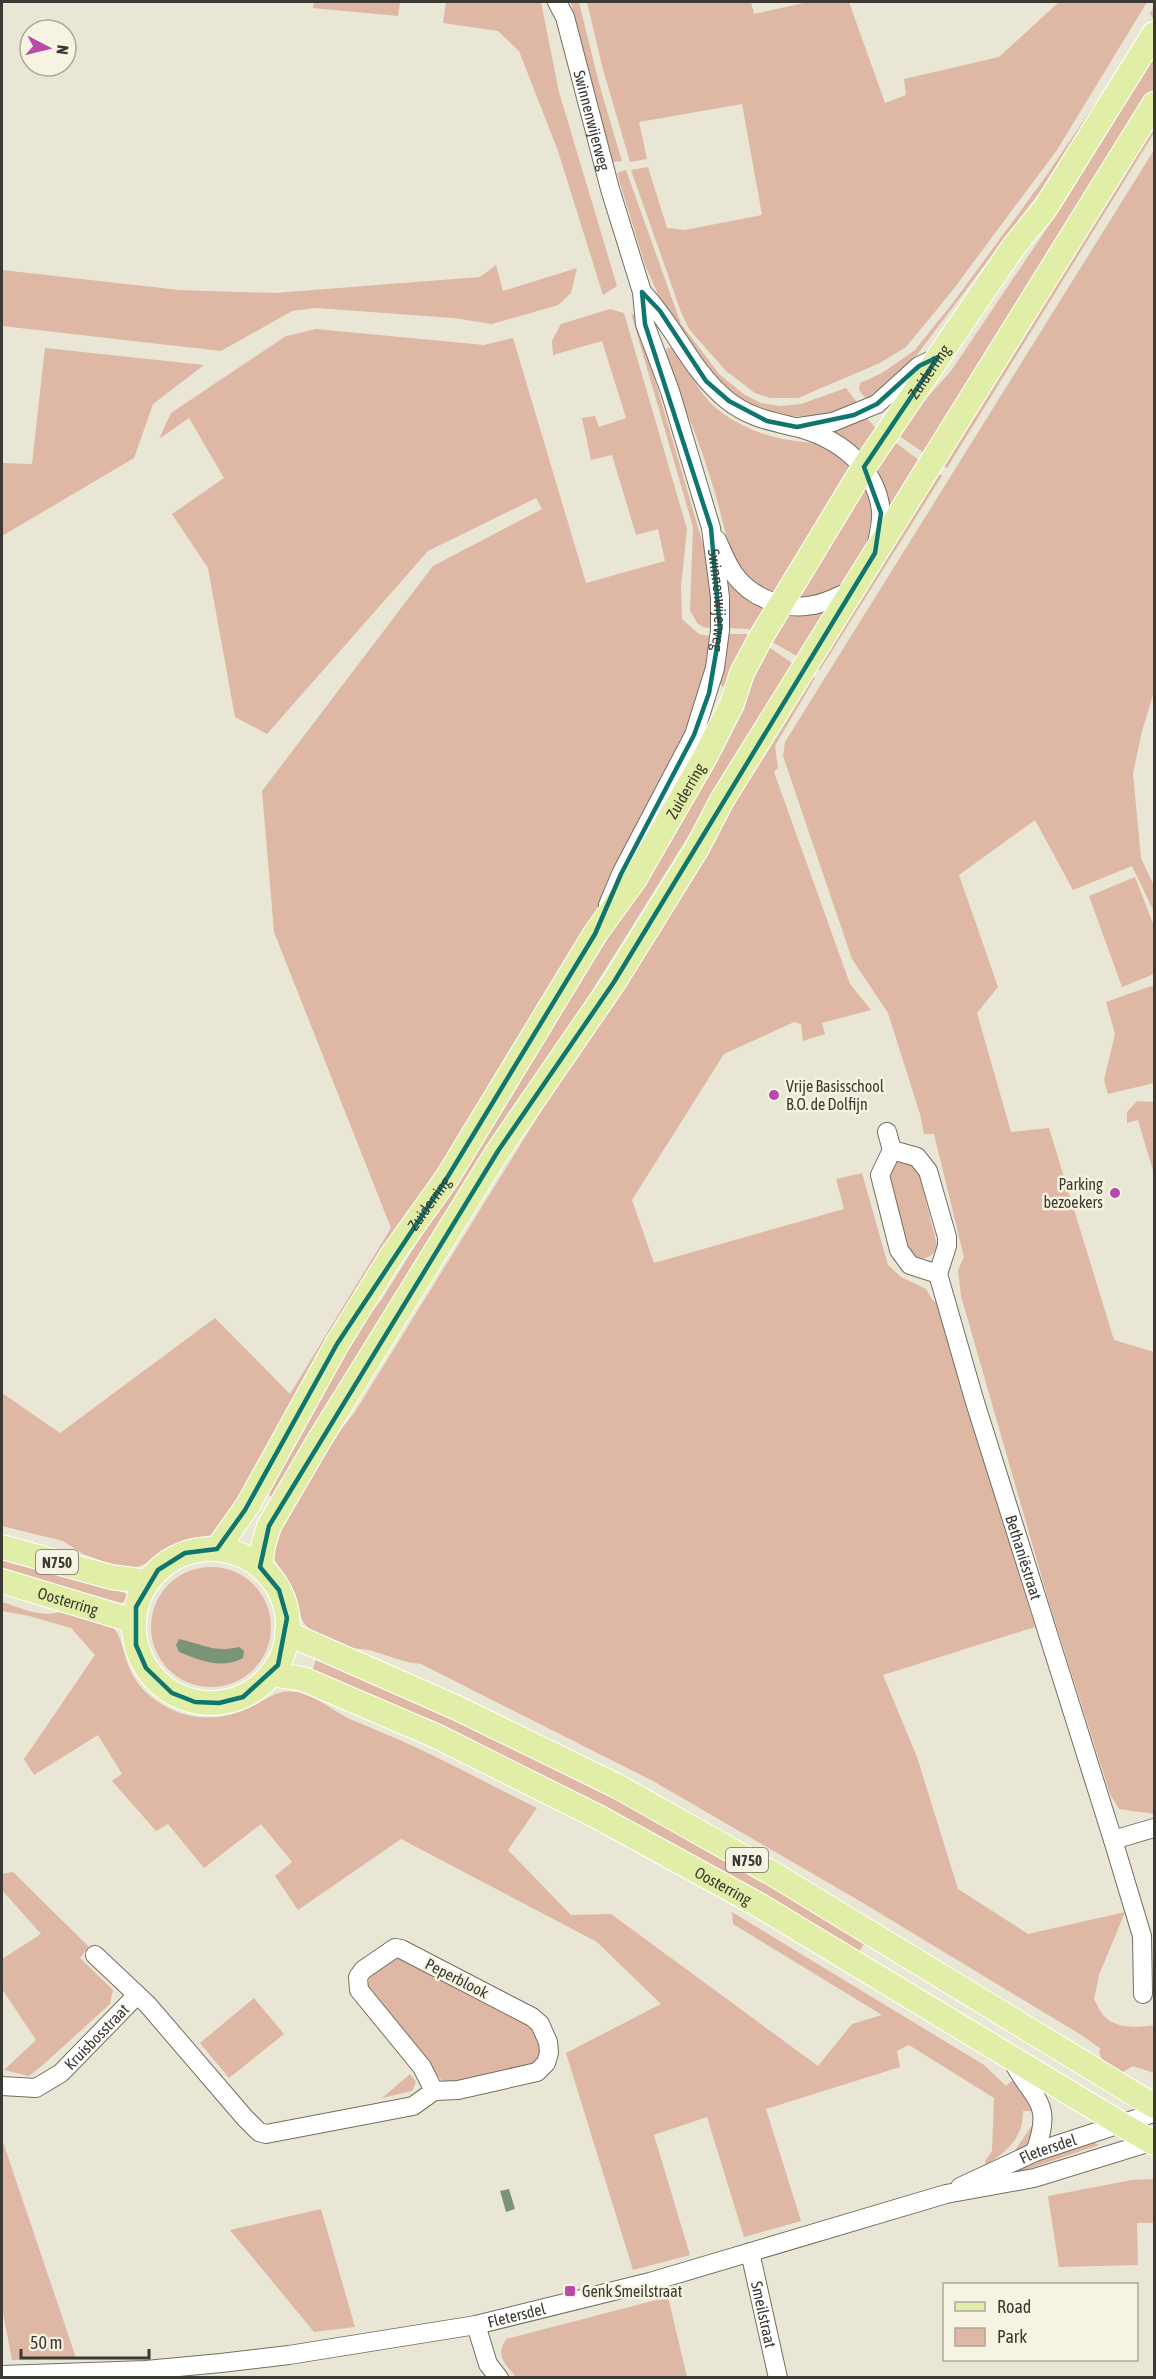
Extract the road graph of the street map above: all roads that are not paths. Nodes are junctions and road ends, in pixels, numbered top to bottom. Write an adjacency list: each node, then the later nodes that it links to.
1 (562, 7): 4 (street, Swinnenwijerweg)
2 (1155, 34): 5 (main road, Zuiderring)
3 (1155, 104): 9 (main road, Zuiderring)
4 (642, 292): 6 (street, Swinnenwijerweg); 8 (street, Swinnenwijerweg)
5 (938, 357): 6 (street, Swinnenwijerweg); 7 (main road, Zuiderring)
6 (797, 427): 7 (street, Swinnenwijerweg)
7 (864, 467): 9 (street, Swinnenwijerweg); 11 (main road, Zuiderring)
8 (711, 528): 11 (street, Swinnenwijerweg); 12 (street, Swinnenwijerweg)
9 (875, 553): 10 (main road, Zuiderring)
10 (853, 590): 11 (street, Swinnenwijerweg); 18 (main road, Zuiderring)
11 (780, 605): 12 (main road, Zuiderring)
12 (595, 934): 17 (main road, Zuiderring)
13 (887, 1132): 14 (street)
14 (892, 1150): 15 (street); 15 (street)
15 (939, 1274): 25 (street, Bethaniëstraat)
16 (2, 1547): 20 (main road, Oosterring / N750)
17 (217, 1549): 18 (main road); 20 (main road)
18 (260, 1567): 22 (main road)
19 (2, 1581): 21 (main road, Oosterring / N750)
20 (148, 1582): 21 (main road)
21 (134, 1621): 23 (main road)
22 (287, 1633): 23 (main road); 32 (main road, Oosterring / N750)
23 (271, 1674): 29 (main road, Oosterring / N750)
24 (1155, 1828): 25 (street)
25 (1113, 1840): 27 (street, Bethaniëstraat)
26 (95, 1955): 28 (street, Kruisbosstraat)
27 (1143, 1994)
28 (136, 1995): 30 (street, Kruisbosstraat); 31 (street, Peperblook)
29 (1011, 2058): 34 (main road, Oosterring / N750); 36 (street)
30 (2, 2086)
31 (434, 2091): 31 (street, Peperblook)
32 (1155, 2106)
33 (1155, 2113): 34 (street, Fletersdel)
34 (1121, 2124): 35 (main road, Oosterring / N750); 36 (street, Fletersdel)
35 (1154, 2142): 37 (street, Fletersdel)
36 (1035, 2152): 37 (street, Fletersdel)
37 (946, 2194): 38 (street, Fletersdel)
38 (750, 2252): 39 (street, Fletersdel); 42 (street, Smeilstraat)
39 (476, 2325): 40 (street, Fletersdel); 41 (street)
40 (2, 2375)
41 (499, 2378)
42 (778, 2378)

